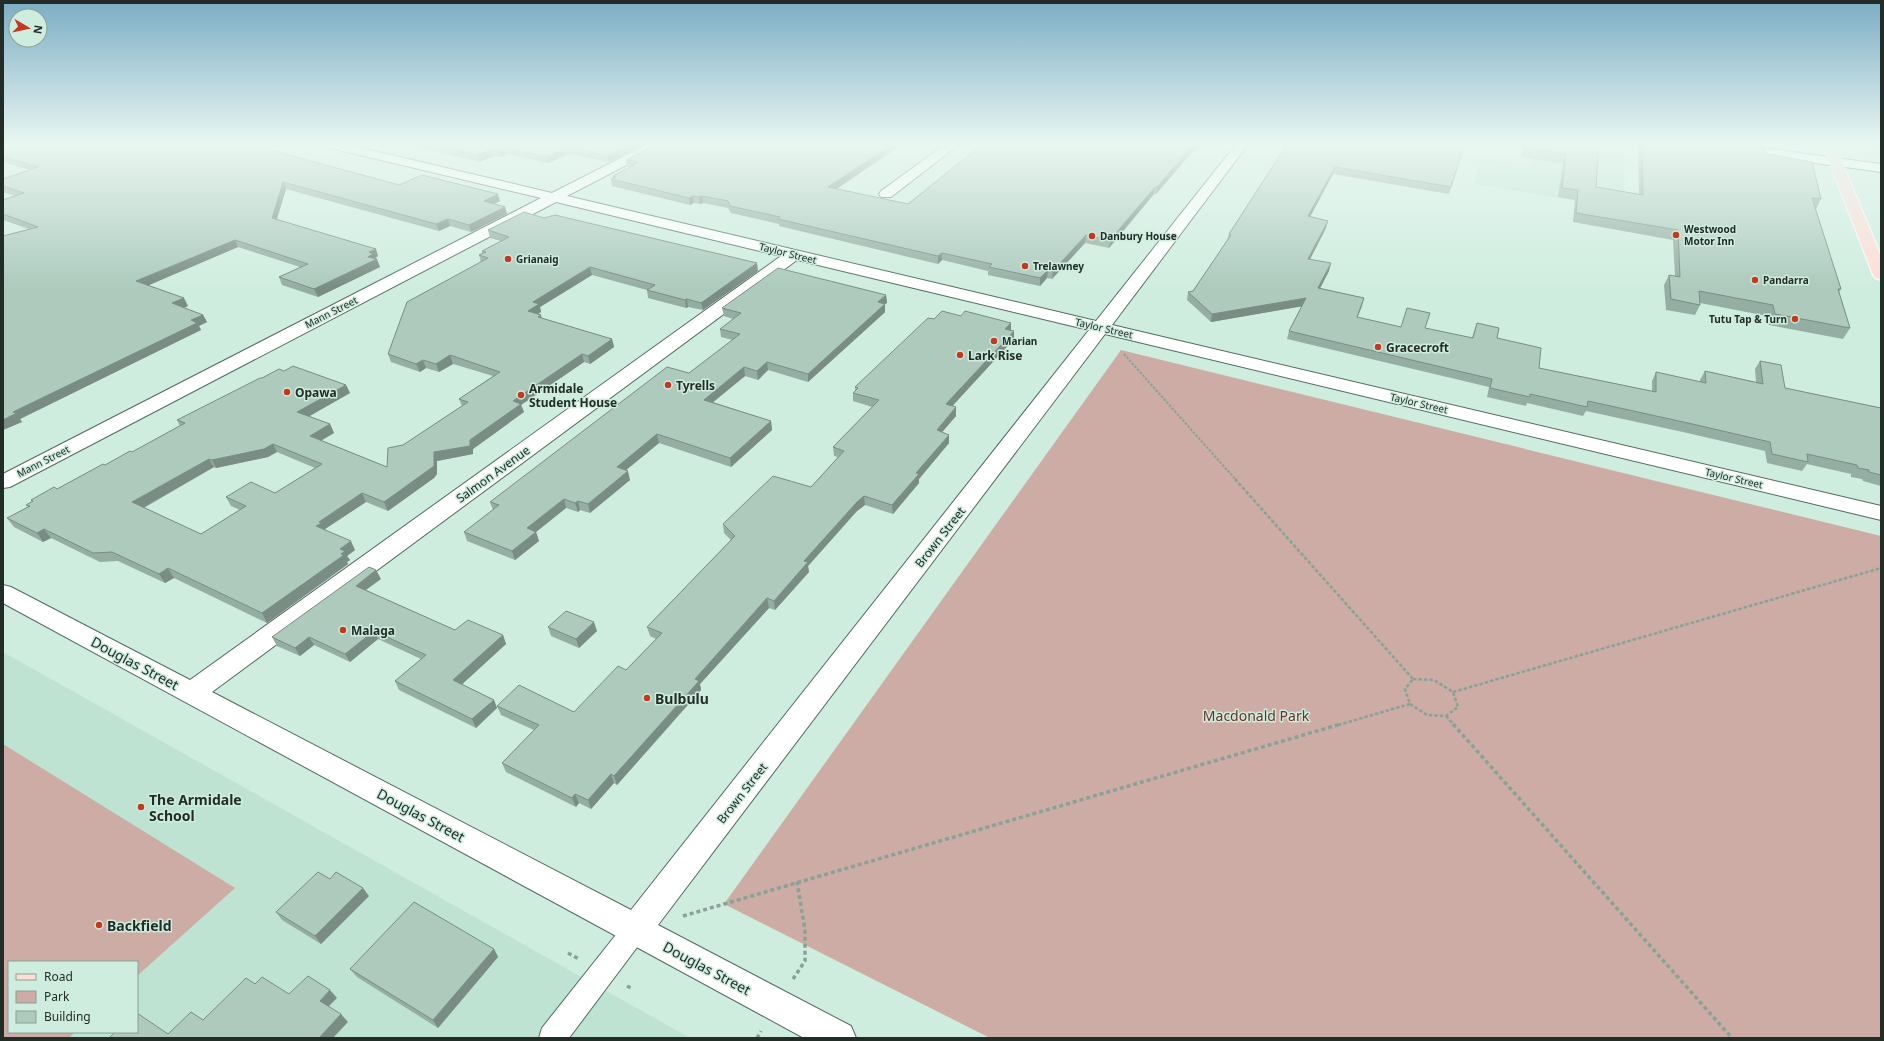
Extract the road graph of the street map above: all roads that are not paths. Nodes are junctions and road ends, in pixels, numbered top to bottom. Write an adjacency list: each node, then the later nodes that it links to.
1 (532, 192): 7 (street, Taylor Street)
2 (565, 192): 7 (street, Mann Street)
3 (889, 192): 6 (street)
4 (1206, 192): 10 (street, Brown Street)
5 (1848, 192): 9 (main road)
6 (886, 194)
7 (555, 197): 8 (street, Taylor Street); 11 (street, Mann Street)
8 (794, 255): 10 (street, Taylor Street); 14 (street, Salmon Avenue)
9 (1881, 275)
10 (1101, 327): 12 (street, Taylor Street); 15 (street, Brown Street)
11 (3, 482)
12 (1881, 513)
13 (3, 593): 14 (street, Douglas Street)
14 (192, 693): 15 (street, Douglas Street)
15 (635, 930): 16 (lane); 17 (street, Douglas Street)
16 (552, 1038)
17 (839, 1038)

